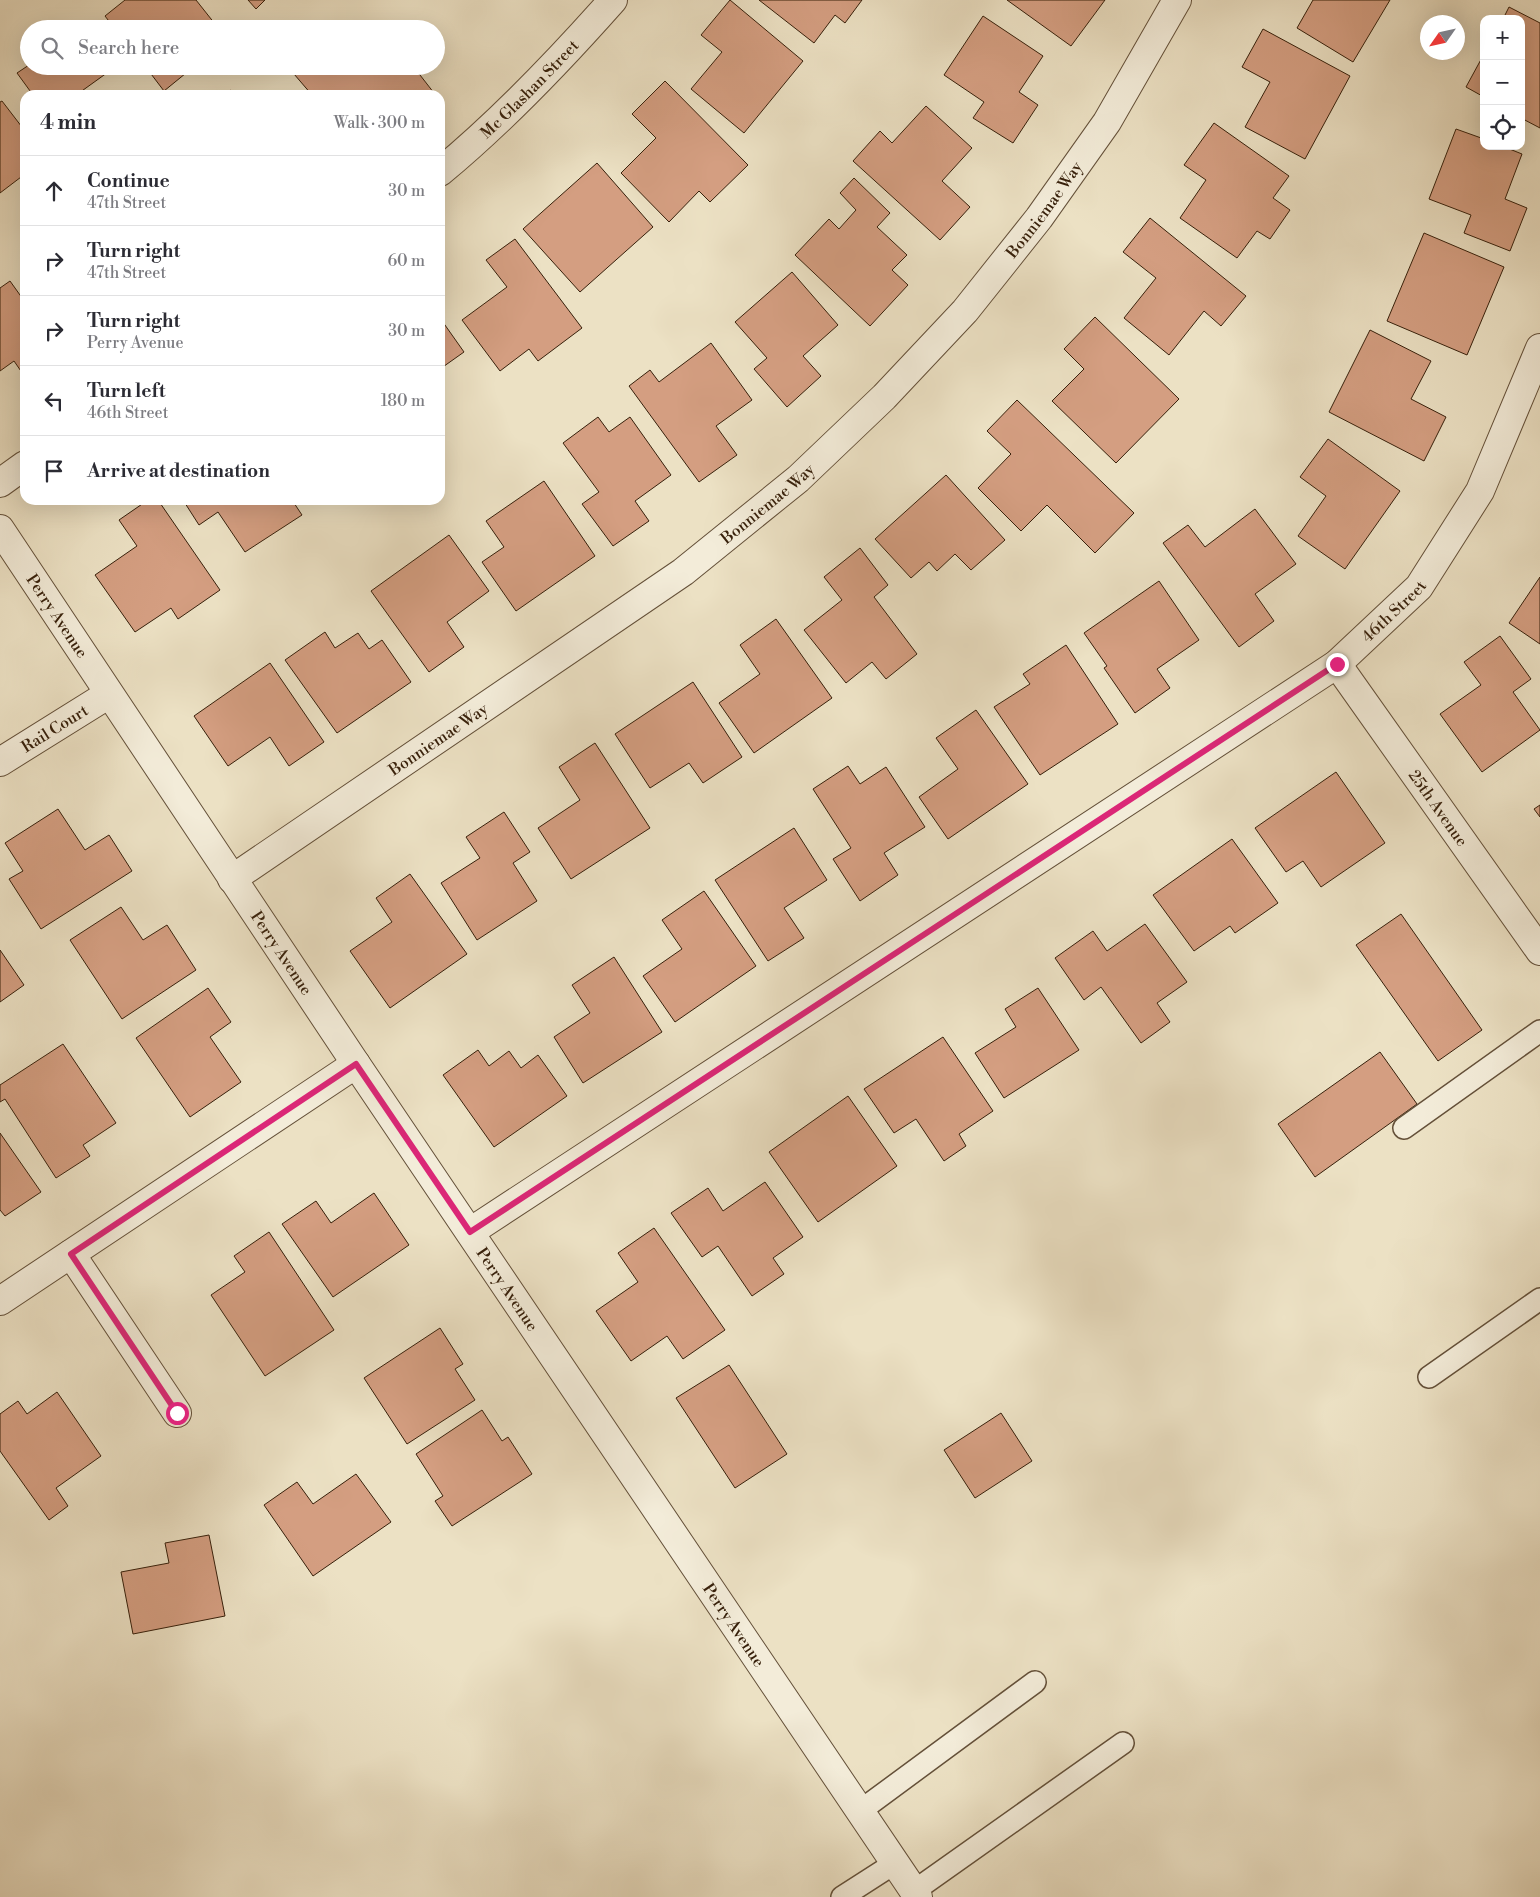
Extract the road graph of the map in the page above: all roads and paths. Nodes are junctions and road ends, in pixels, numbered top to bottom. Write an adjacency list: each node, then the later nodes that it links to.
1 (613, 0): 3 (street, Mc Glashan Street)
2 (1177, 0): 11 (street, Bonniemae Way)
3 (445, 168)
4 (1540, 348): 8 (street, 46th Street)
5 (20, 469): 6 (street)
6 (0, 483)
7 (0, 530): 9 (street, Perry Avenue)
8 (1337, 664): 12 (street, 25th Avenue); 16 (street, 46th Street)
9 (109, 694): 10 (street, Rail Court); 11 (street, Perry Avenue)
10 (0, 762)
11 (232, 879): 14 (street, Perry Avenue)
12 (1540, 951)
13 (1540, 1031): 15 (lane)
14 (356, 1064): 16 (street, Perry Avenue); 17 (street)
15 (1404, 1128)
16 (470, 1232): 24 (street, Perry Avenue)
17 (71, 1254): 19 (street); 21 (street)
18 (1540, 1299): 20 (lane)
19 (0, 1301)
20 (1429, 1377)
21 (177, 1413)
22 (1035, 1682): 24 (lane)
23 (1123, 1743): 26 (lane)
24 (860, 1811): 25 (street, Perry Avenue)
25 (895, 1863): 26 (street, Perry Avenue); 27 (lane)
26 (916, 1894)
27 (842, 1897)

